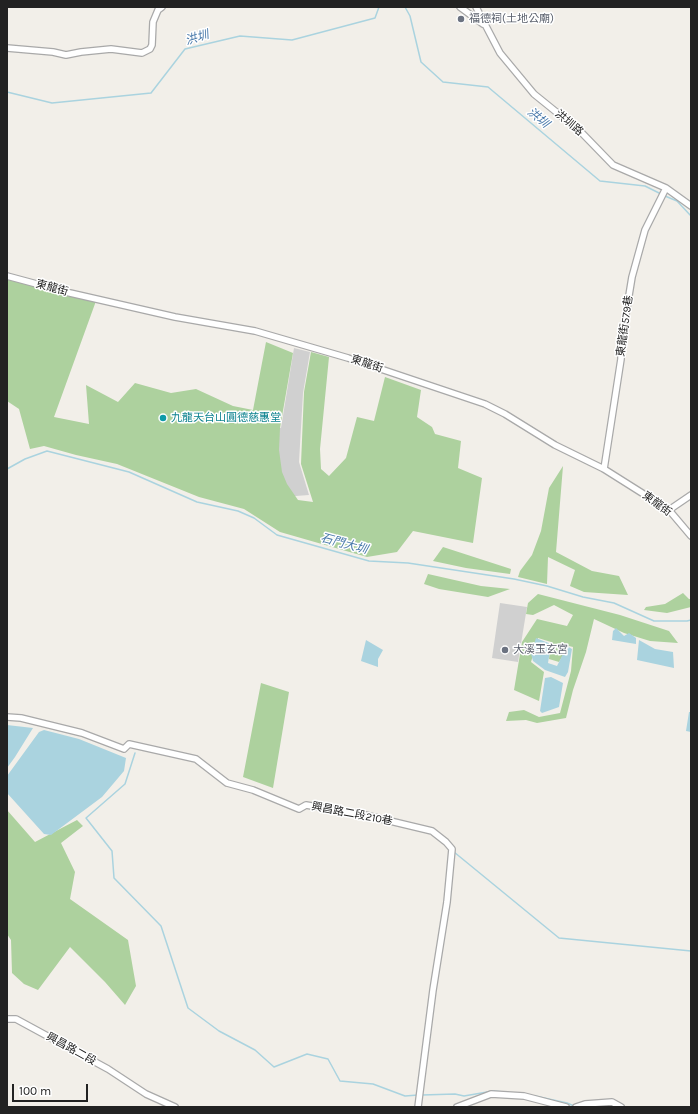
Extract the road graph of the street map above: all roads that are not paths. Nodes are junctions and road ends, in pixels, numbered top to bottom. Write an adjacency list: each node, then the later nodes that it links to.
1 (162, 7): 5 (street)
2 (460, 7): 4 (street)
3 (476, 7): 4 (street, 洪圳路)
4 (485, 26): 6 (street, 洪圳路)
5 (7, 48)
6 (666, 188): 7 (street, 洪圳路); 9 (street, 東龍街579巷)
7 (691, 206)
8 (7, 276): 9 (street, 東龍街)
9 (604, 468): 11 (street, 東龍街)
10 (691, 495): 11 (street)
11 (669, 510): 12 (street, 東龍街)
12 (691, 536)
13 (7, 716): 16 (street, 興昌路二段210巷)
14 (7, 1019): 15 (street, 興昌路二段)
15 (175, 1107)
16 (418, 1107)
17 (457, 1107): 18 (street)
18 (566, 1107)
19 (577, 1107): 20 (street)
20 (621, 1107)

